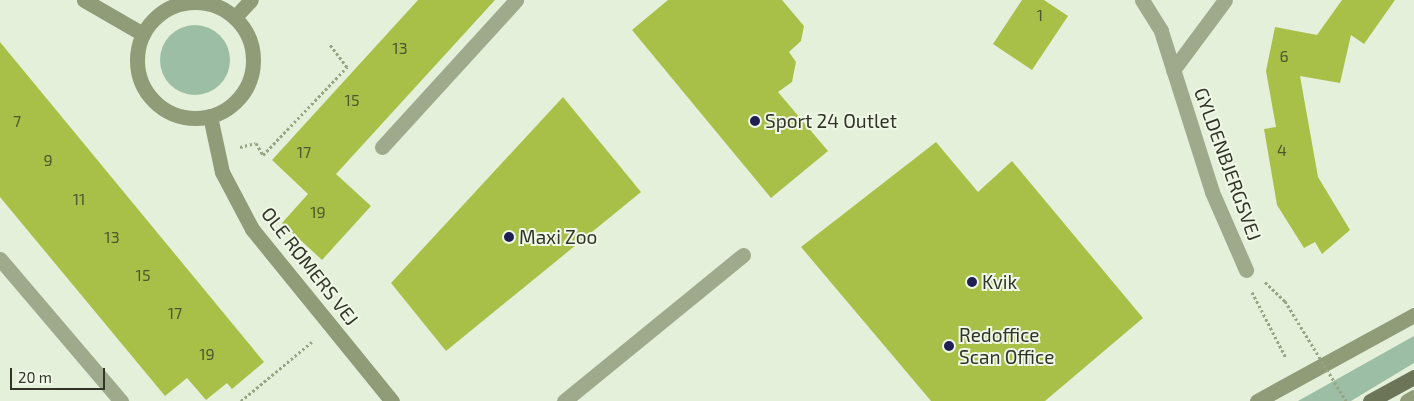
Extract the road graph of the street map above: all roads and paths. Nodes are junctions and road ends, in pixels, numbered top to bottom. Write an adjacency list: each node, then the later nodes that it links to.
1 (84, 0): 7 (street)
2 (251, 0): 6 (street)
3 (516, 0): 12 (street)
4 (1142, 0): 9 (street, GYLDENBJERGSVEJ)
5 (1225, 0): 9 (street, GYLDENBJERGSVEJ)
6 (235, 17): 7 (street); 10 (street)
7 (143, 34): 10 (street)
8 (329, 43): 11 (path)
9 (1173, 70): 15 (street, GYLDENBJERGSVEJ)
10 (210, 116): 18 (street, OLE RØMERS VEJ)
11 (256, 143)
12 (382, 147)
13 (743, 255): 25 (street)
14 (0, 259): 22 (street)
15 (1246, 270): 20 (path)
16 (1285, 301): 27 (path, bridge)
17 (1414, 316): 20 (street)
18 (332, 326): 23 (path); 24 (street, OLE RØMERS VEJ)
19 (1414, 377): 28 (main road)
20 (1298, 379): 26 (street)
21 (1414, 397): 29 (street)
22 (121, 401)
23 (241, 401)
24 (392, 401)
25 (564, 401)
26 (1257, 401)
27 (1346, 401)
28 (1370, 401)
29 (1406, 401)

